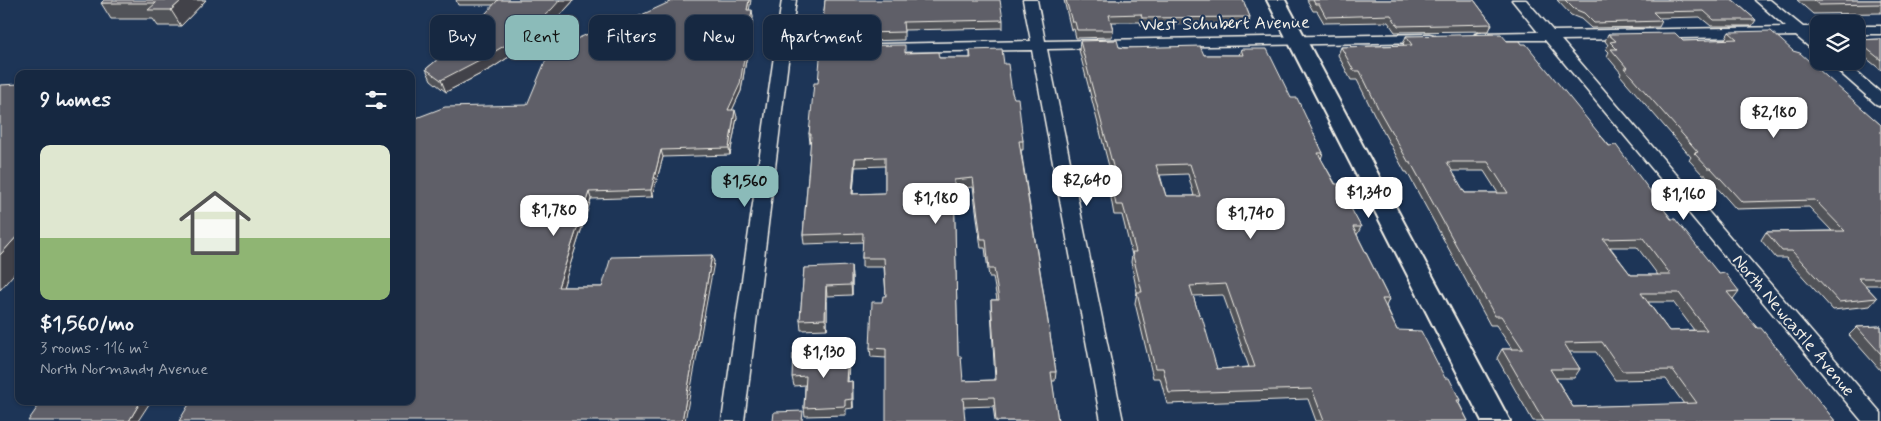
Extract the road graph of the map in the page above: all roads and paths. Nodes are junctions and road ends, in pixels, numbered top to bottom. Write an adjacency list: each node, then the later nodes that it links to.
1 (789, 0): 6 (street)
2 (1030, 0): 16 (street)
3 (1276, 0): 14 (street)
4 (1519, 0): 11 (street, North Newcastle Avenue)
5 (1762, 0): 9 (street)
6 (787, 15)
7 (1865, 30): 8 (street)
8 (1881, 30)
9 (1799, 31): 10 (street); 11 (street); 15 (street)
10 (1810, 31)
11 (1549, 36): 12 (street); 24 (street, North Newcastle Avenue)
12 (1470, 37)
13 (1441, 38): 14 (street, West Schubert Avenue)
14 (1297, 40): 16 (street, West Schubert Avenue); 23 (street)
15 (1810, 40)
16 (1039, 45): 17 (street, West Schubert Avenue); 22 (street)
17 (881, 48)
18 (781, 60): 21 (street)
19 (1844, 70): 20 (street)
20 (1881, 102)
21 (733, 421)
22 (1112, 421)
23 (1496, 421)
24 (1875, 421)

